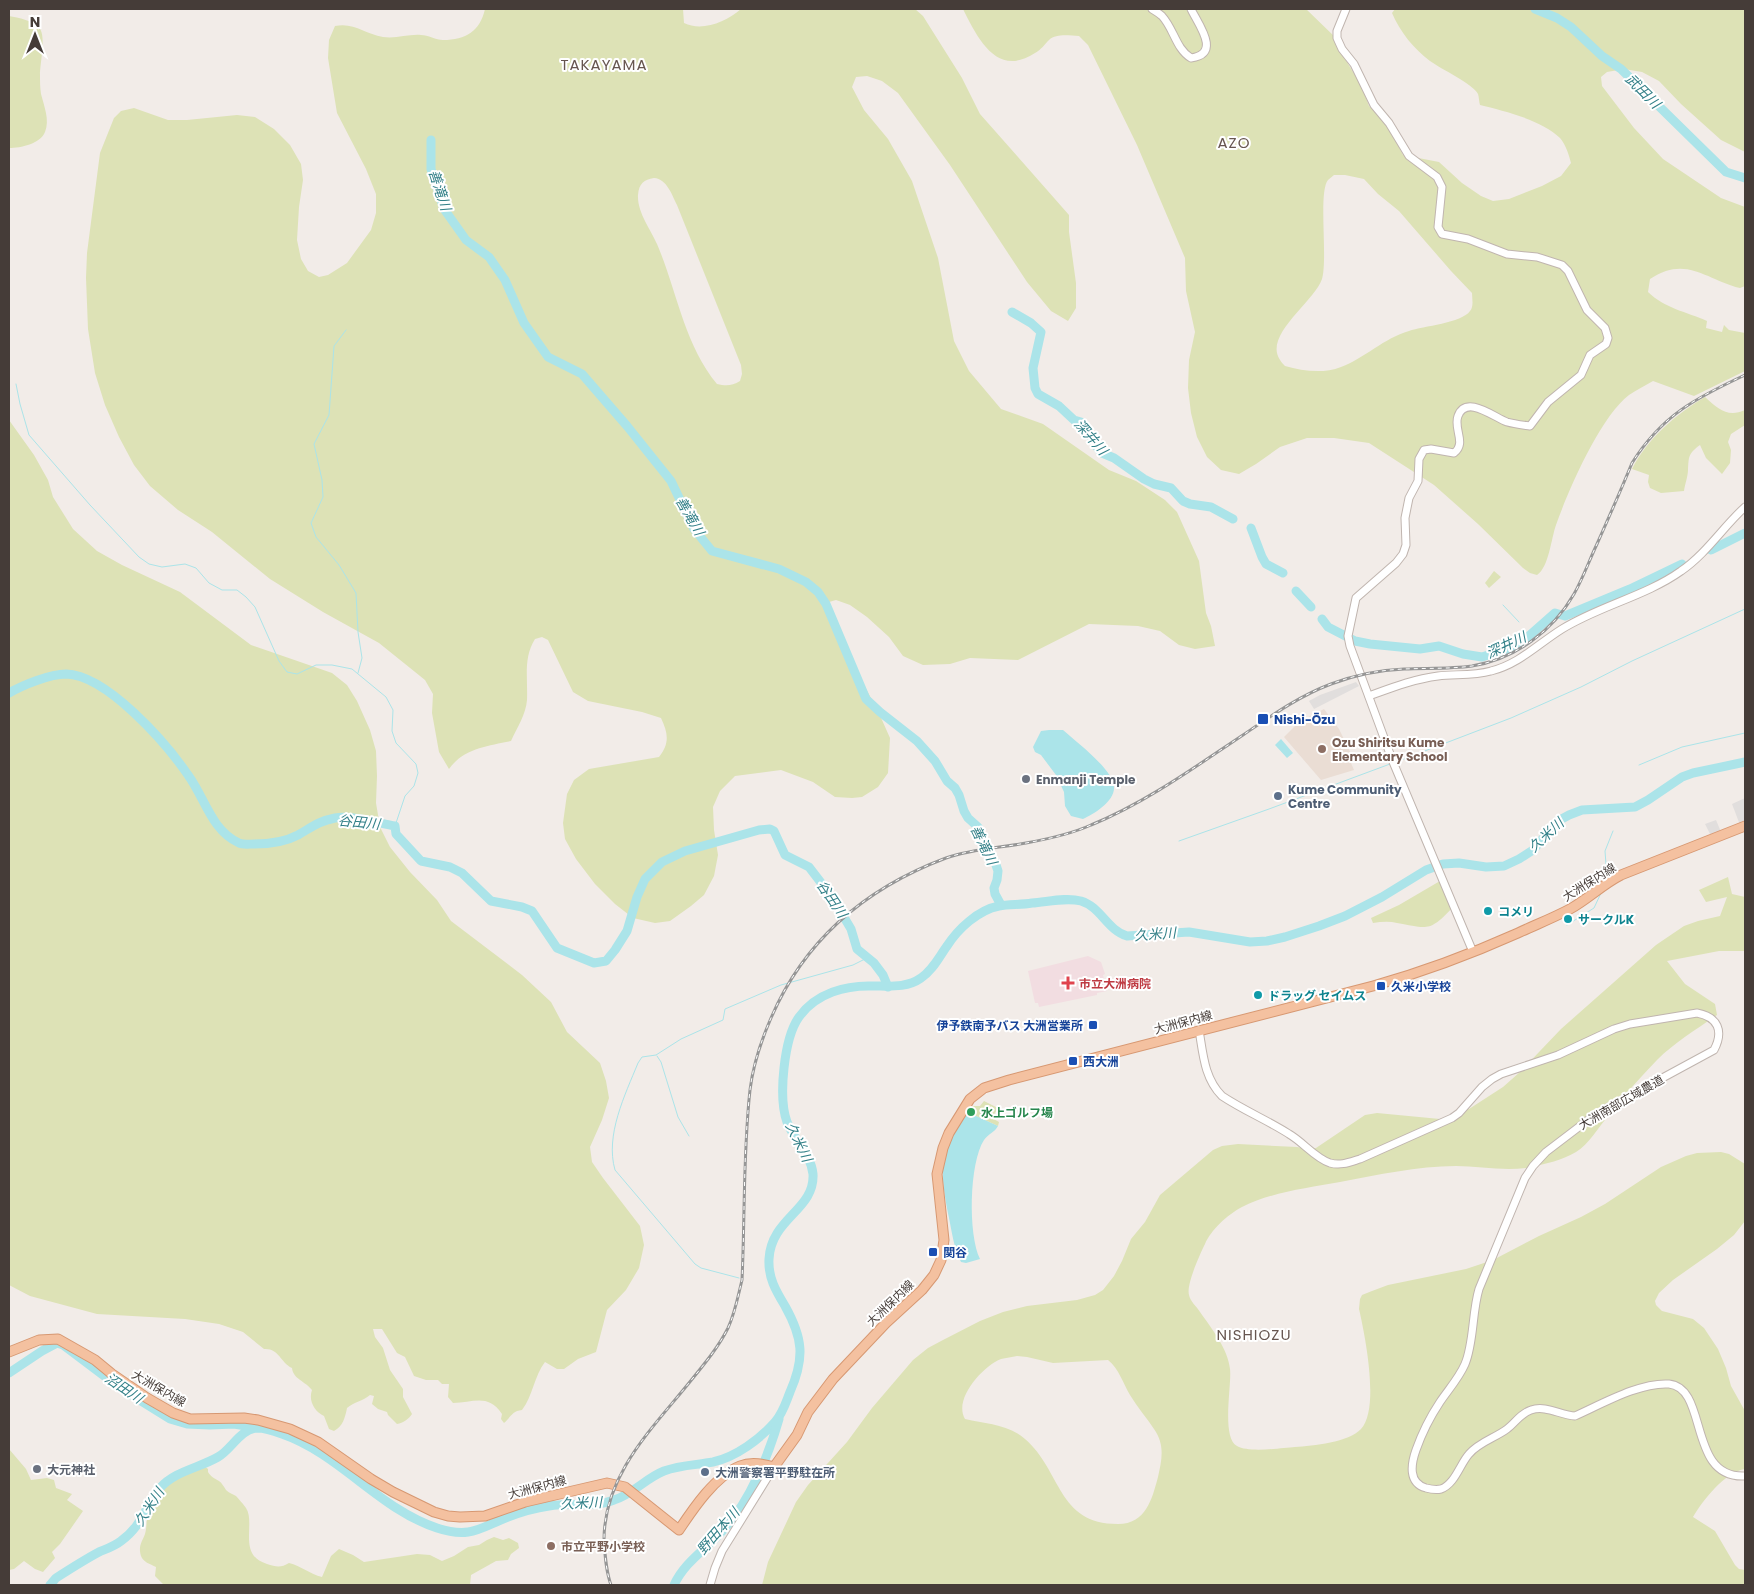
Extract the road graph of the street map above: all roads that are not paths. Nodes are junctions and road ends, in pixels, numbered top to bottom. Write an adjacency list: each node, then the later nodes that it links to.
1 (1152, 9): 2 (street)
2 (1191, 9)
3 (1346, 9): 5 (street)
4 (1745, 507): 5 (street)
5 (1369, 696): 7 (street)
6 (1745, 826): 7 (main road, 大洲保内線)
7 (1473, 952): 8 (main road, 大洲保内線)
8 (1199, 1030): 10 (main road, 大洲保内線); 11 (street, 大洲南部広域農道)
9 (9, 1352): 10 (main road, 大洲保内線)
10 (772, 1466): 12 (street)
11 (1745, 1476)
12 (710, 1585)

